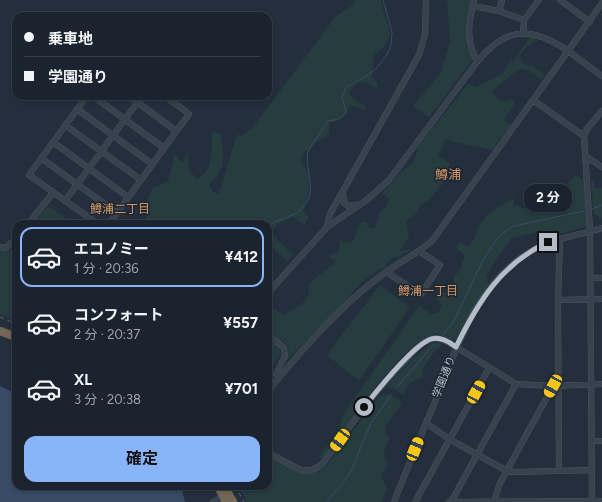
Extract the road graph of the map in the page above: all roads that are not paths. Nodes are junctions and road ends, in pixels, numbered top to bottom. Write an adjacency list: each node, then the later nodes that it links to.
1 (426, 0): 38 (street)
2 (502, 0): 7 (street)
3 (539, 0): 8 (street)
4 (560, 0): 9 (street)
5 (473, 3): 7 (street); 12 (street)
6 (602, 3): 9 (street)
7 (499, 11): 8 (street)
8 (524, 20): 10 (street)
9 (590, 22): 11 (street)
10 (524, 34): 11 (street); 12 (street)
11 (568, 51): 13 (street); 18 (street)
12 (477, 62): 41 (street)
13 (602, 76)
14 (84, 100): 20 (street)
15 (98, 100): 22 (street)
16 (134, 100): 19 (street)
17 (170, 100): 24 (street)
18 (533, 100): 26 (street); 52 (street)
19 (137, 102): 22 (street); 24 (street)
20 (77, 109): 23 (street); 25 (street)
21 (602, 111): 26 (street)
22 (124, 120): 25 (street); 28 (street)
23 (65, 126): 27 (street); 29 (street)
24 (176, 131): 28 (street)
25 (113, 135): 29 (street); 32 (street)
26 (584, 136): 30 (street)
27 (53, 142): 31 (street); 34 (street)
28 (164, 148): 32 (street)
29 (101, 152): 34 (street); 35 (street)
30 (585, 156): 33 (street); 48 (street)
31 (41, 158): 36 (street); 37 (street)
32 (152, 164): 35 (street)
33 (602, 167)
34 (88, 168): 36 (street); 39 (street)
35 (141, 180): 39 (street)
36 (77, 184): 40 (street); 42 (street)
37 (53, 193): 40 (street); 43 (street)
38 (342, 194): 41 (street); 46 (street)
39 (128, 197): 42 (street)
40 (65, 201): 44 (street)
41 (360, 205): 46 (street)
42 (117, 213): 45 (street)
43 (31, 220)
44 (92, 220)
45 (112, 220)
46 (327, 227): 56 (street)
47 (602, 228): 48 (street, 学園通り)
48 (590, 231): 49 (street, 学園通り); 54 (street)
49 (560, 239): 59 (street); 65 (street, 学園通り)
50 (12, 242): 51 (street)
51 (0, 247)
52 (419, 251): 53 (street); 53 (street)
53 (386, 272): 67 (street)
54 (590, 278): 55 (street); 57 (street)
55 (602, 278)
56 (272, 289)
57 (590, 299): 58 (street); 59 (street); 69 (street)
58 (602, 299)
59 (558, 300): 72 (street)
60 (0, 331): 61 (highway)
61 (12, 336)
62 (0, 337): 64 (highway)
63 (272, 339): 67 (street)
64 (12, 342)
65 (456, 347): 66 (street); 73 (street, 学園通り); 77 (street)
66 (489, 368): 68 (street); 74 (street)
67 (279, 377): 71 (street)
68 (516, 384): 72 (street); 78 (street)
69 (592, 384): 70 (street); 72 (street); 75 (street)
70 (602, 384)
71 (272, 386)
72 (556, 386): 79 (street); 81 (street)
73 (426, 423): 74 (street); 86 (street, 学園通り)
74 (449, 439): 78 (street); 87 (street)
75 (592, 441): 76 (street); 80 (street)
76 (602, 441)
77 (272, 454)
78 (477, 454): 81 (street); 88 (street)
79 (559, 470): 80 (street); 81 (street)
80 (592, 470): 92 (street)
81 (507, 471): 90 (street)
82 (225, 494): 84 (street); 85 (highway)
83 (602, 501): 92 (street)
84 (213, 502)
85 (233, 502)
86 (394, 502)
87 (415, 502)
88 (450, 502): 89 (street)
89 (485, 502): 90 (street)
90 (494, 502): 91 (street)
91 (544, 502): 92 (street)
92 (592, 502)

